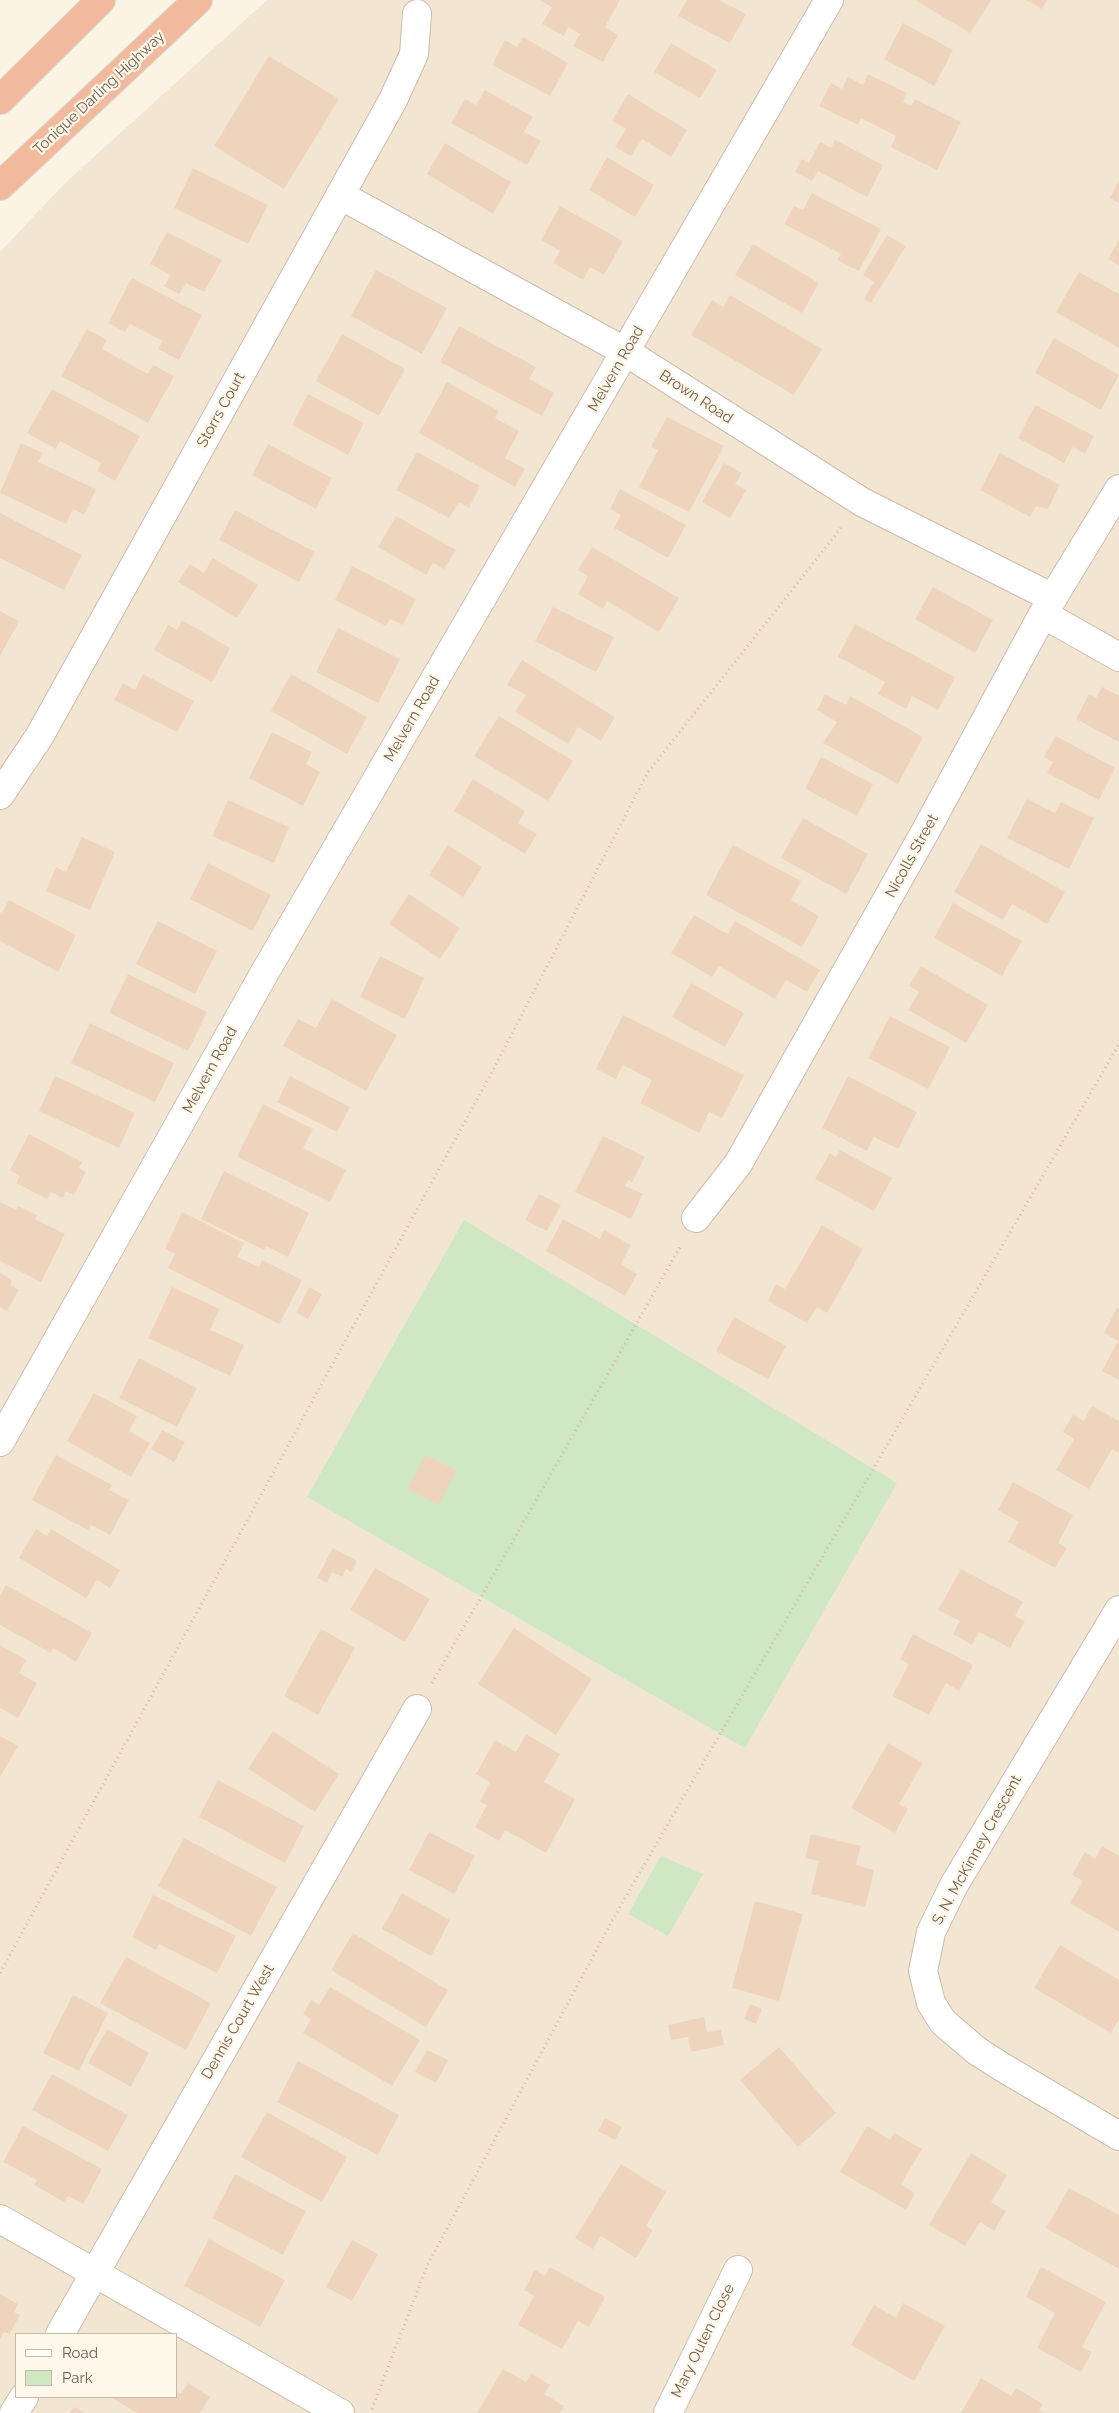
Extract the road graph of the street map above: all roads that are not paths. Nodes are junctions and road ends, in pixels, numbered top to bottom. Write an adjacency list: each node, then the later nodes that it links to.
1 (101, 0): 5 (highway)
2 (198, 0): 6 (highway, Tonique Darling Highway)
3 (829, 0): 8 (street, Melvern Road)
4 (417, 14): 7 (street, Storrs Court)
5 (0, 100)
6 (0, 186)
7 (340, 195): 8 (street, Brown Road); 12 (street, Storrs Court)
8 (626, 352): 10 (street, Brown Road); 14 (street, Melvern Road)
9 (1119, 489): 10 (street, Nicolls Street)
10 (1048, 606): 11 (street, Brown Road); 13 (street, Nicolls Street)
11 (1119, 657)
12 (0, 796)
13 (696, 1218)
14 (0, 1442)
15 (1119, 1610): 17 (street, S. N. McKinney Crescent)
16 (417, 1709): 20 (street, Dennis Court West)
17 (1119, 2136)
18 (0, 2219): 20 (street)
19 (738, 2270): 25 (street, Mary Outen Close)
20 (95, 2272): 21 (street, Dennis Court West); 24 (street)
21 (61, 2333)
22 (23, 2398): 23 (street)
23 (14, 2413)
24 (340, 2413)
25 (668, 2413)

